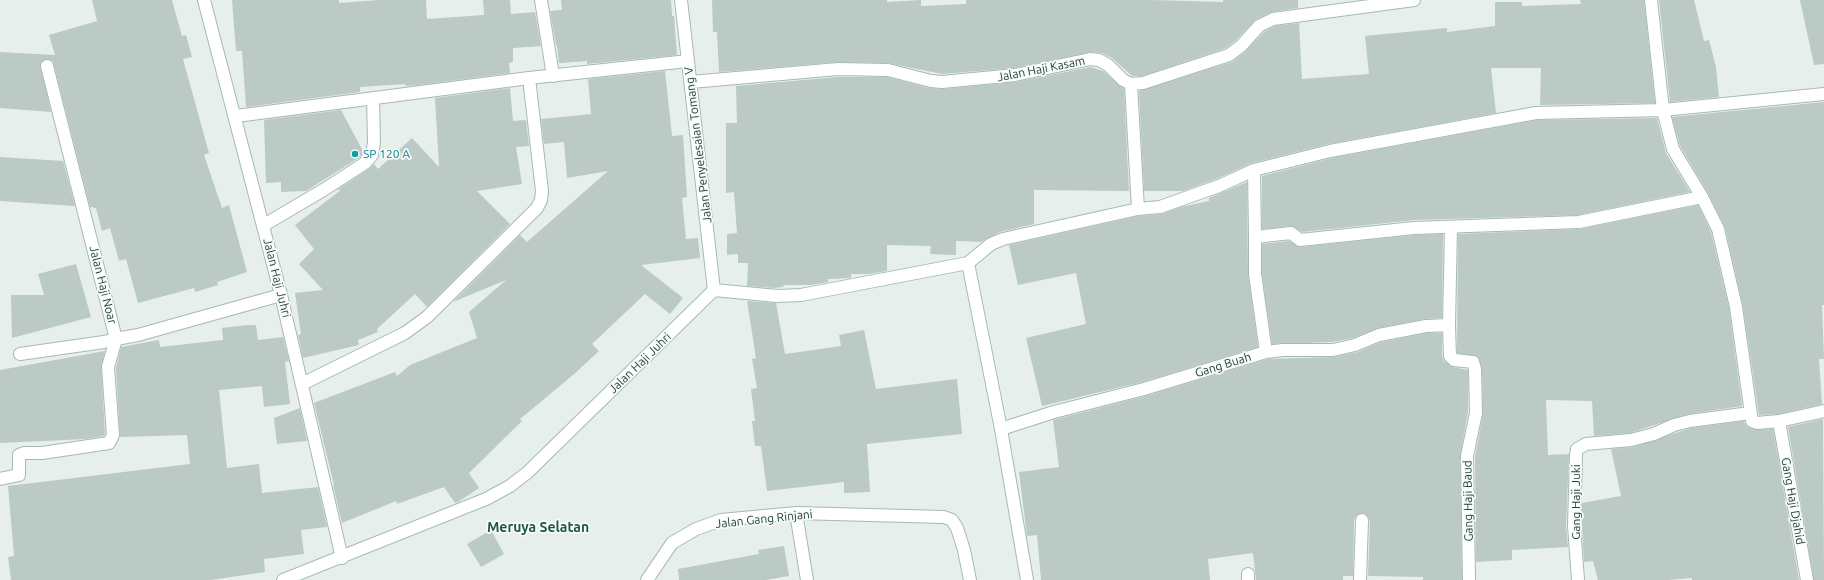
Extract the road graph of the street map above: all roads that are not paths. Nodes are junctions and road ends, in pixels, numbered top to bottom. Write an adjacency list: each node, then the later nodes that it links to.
1 (204, 0): 16 (street, Jalan Haji Juhri)
2 (541, 0): 9 (street)
3 (681, 0): 7 (street, Jalan Penyelesaian Tomang V)
4 (1414, 0): 6 (street)
5 (1651, 0): 15 (street)
6 (1325, 6): 12 (street)
7 (688, 61): 9 (street); 11 (street, Jalan Penyelesaian Tomang V)
8 (47, 66): 27 (street, Jalan Haji Noar)
9 (553, 76): 10 (street)
10 (529, 78): 14 (street); 30 (street)
11 (691, 82): 12 (street, Jalan Haji Kasam); 24 (street, Jalan Penyelesaian Tomang V)
12 (1131, 84): 19 (street)
13 (1824, 94): 15 (street)
14 (373, 98): 16 (street); 20 (street)
15 (1663, 110): 17 (street); 18 (street)
16 (236, 116): 20 (street, Jalan Haji Juhri)
17 (1254, 170): 19 (street); 22 (street)
18 (1702, 197): 21 (street); 32 (street)
19 (1138, 209): 23 (street)
20 (264, 225): 25 (street, Jalan Haji Juhri)
21 (1451, 227): 22 (street); 26 (street, Gang Haji Baud)
22 (1255, 237): 28 (street)
23 (968, 263): 24 (street); 34 (street)
24 (714, 290): 38 (street, Jalan Haji Juhri)
25 (281, 295): 27 (street, Jalan Haji Noar); 30 (street, Jalan Haji Juhri)
26 (1449, 325): 28 (street, Gang Buah); 45 (street, Gang Haji Baud)
27 (116, 338): 29 (street); 35 (street)
28 (1266, 352): 34 (street, Gang Buah)
29 (20, 354)
30 (302, 384): 38 (street, Jalan Haji Juhri)
31 (1824, 411): 33 (street)
32 (1750, 413): 33 (street); 46 (street, Gang Haji Juki)
33 (1779, 421): 47 (street, Gang Haji Djahid)
34 (1001, 430): 43 (street)
35 (0, 479)
36 (796, 513): 40 (street, Jalan Gang Rinjani); 41 (street); 42 (street, Jalan Gang Rinjani)
37 (1362, 520): 44 (street)
38 (342, 558): 39 (street, Jalan Haji Juhri)
39 (283, 580)
40 (647, 580)
41 (807, 580)
42 (970, 580)
43 (1027, 580)
44 (1360, 580)
45 (1469, 580)
46 (1578, 580)
47 (1807, 580)

